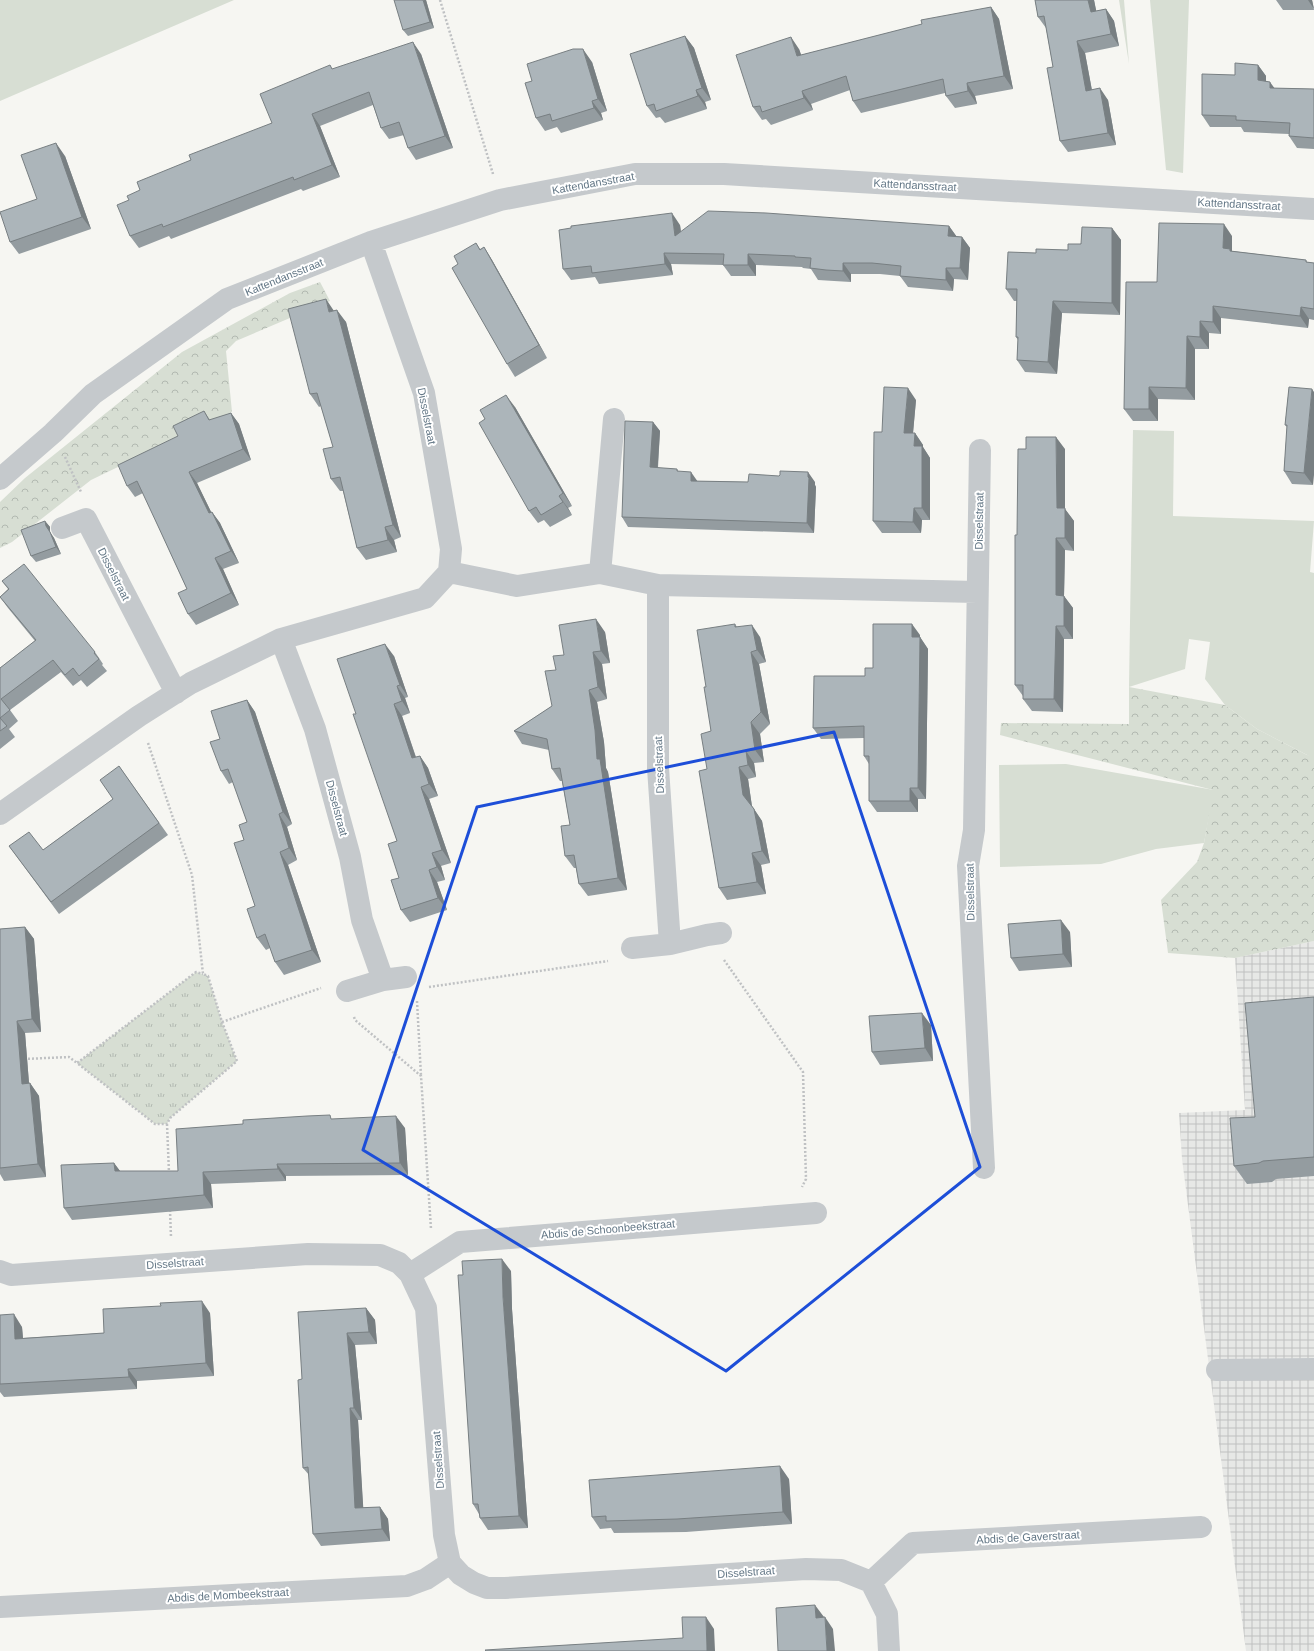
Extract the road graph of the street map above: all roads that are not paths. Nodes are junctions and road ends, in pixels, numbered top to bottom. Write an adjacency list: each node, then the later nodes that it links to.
1 (1314, 209): 2 (street, Kattendansstraat)
2 (370, 242): 5 (street, Kattendansstraat); 7 (street, Disselstraat)
3 (614, 419): 8 (street)
4 (980, 450): 10 (street, Disselstraat)
5 (0, 479)
6 (62, 528): 12 (street, Disselstraat)
7 (449, 572): 8 (street); 11 (street)
8 (600, 573): 9 (street)
9 (658, 585): 10 (street); 15 (street, Disselstraat)
10 (977, 592): 20 (street, Disselstraat)
11 (281, 639): 12 (street); 17 (street, Disselstraat)
12 (176, 693): 13 (street)
13 (0, 814)
14 (714, 934): 15 (street)
15 (670, 944): 16 (street)
16 (632, 948)
17 (383, 980): 18 (street); 19 (street)
18 (411, 983)
19 (347, 991)
20 (984, 1168)
21 (816, 1213): 23 (street, Abdis de Schoonbeekstraat)
22 (0, 1271): 23 (street, Disselstraat)
23 (410, 1274): 27 (street, Disselstraat)
24 (1216, 1370): 25 (street)
25 (1314, 1370)
26 (1201, 1527): 28 (street, Abdis de Gaverstraat)
27 (450, 1563): 28 (street, Disselstraat); 29 (street, Abdis de Mombeekstraat)
28 (871, 1582): 30 (street)
29 (0, 1607)
30 (889, 1651)

